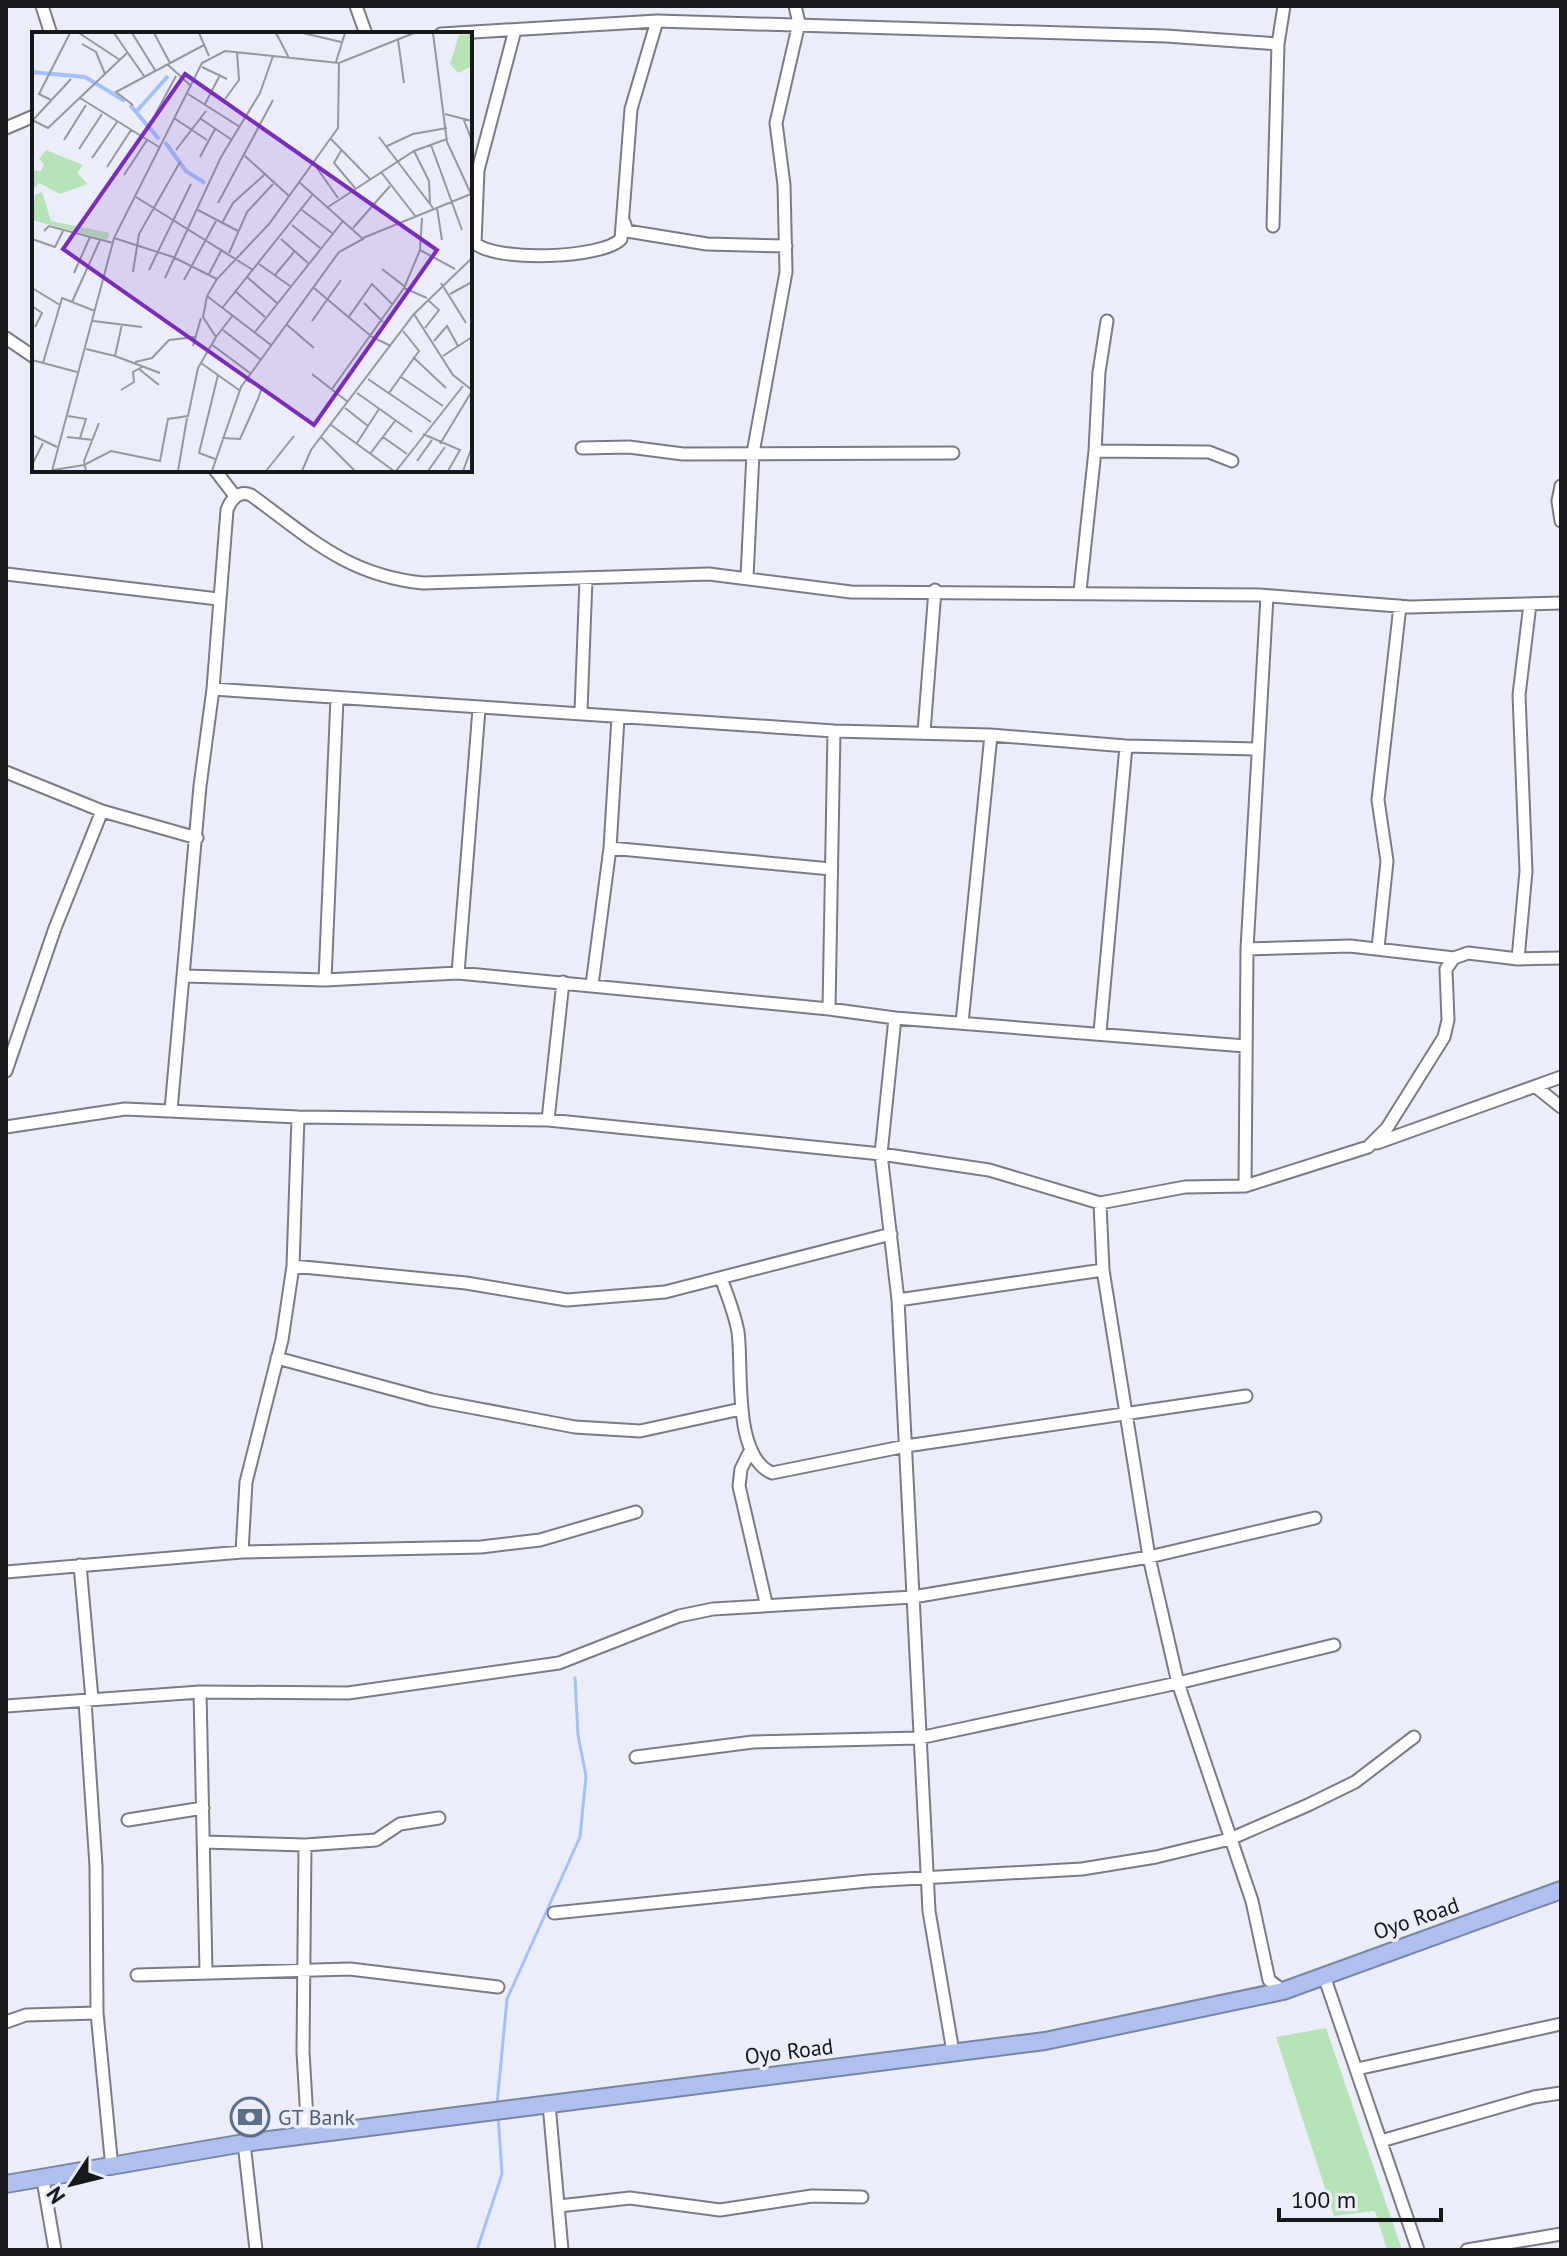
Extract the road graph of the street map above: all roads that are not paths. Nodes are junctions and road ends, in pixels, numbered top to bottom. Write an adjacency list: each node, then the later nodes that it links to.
1 (42, 6): 8 (street)
2 (356, 6): 9 (street)
3 (795, 6): 6 (street)
4 (1284, 6): 11 (street)
5 (657, 21): 6 (street); 7 (street); 14 (street)
6 (799, 23): 11 (street); 16 (street)
7 (515, 30): 10 (street); 14 (street)
8 (50, 32)
9 (365, 32)
10 (472, 32)
11 (1278, 44): 15 (street)
12 (32, 117): 13 (street)
13 (6, 128)
14 (623, 218): 16 (street)
15 (1273, 226)
16 (786, 246): 22 (street)
17 (1107, 321): 21 (street)
18 (6, 338): 19 (street)
19 (32, 356)
20 (582, 448): 22 (street)
21 (1095, 451): 24 (street); 33 (street)
22 (753, 453): 23 (street); 30 (street)
23 (953, 453)
24 (1232, 461)
25 (217, 472): 27 (street)
26 (1561, 486): 28 (street)
27 (235, 496): 31 (street); 35 (street)
28 (1561, 521)
29 (6, 574): 35 (street)
30 (747, 577): 31 (street); 32 (street)
31 (586, 579): 42 (street)
32 (935, 590): 33 (street); 45 (street)
33 (1080, 591): 34 (street)
34 (1267, 596): 38 (street); 48 (street)
35 (218, 599): 39 (street)
36 (1561, 603): 37 (street)
37 (1530, 604): 38 (street); 58 (street)
38 (1400, 606): 54 (street)
39 (213, 689): 40 (street); 51 (street)
40 (337, 698): 41 (street); 61 (street)
41 (479, 709): 42 (street); 59 (street)
42 (581, 711): 43 (street)
43 (618, 718): 44 (street); 52 (street)
44 (834, 731): 45 (street); 53 (street)
45 (924, 732): 46 (street)
46 (991, 735): 47 (street); 66 (street)
47 (1126, 746): 48 (street); 67 (street)
48 (1256, 749): 55 (street)
49 (6, 772): 50 (street)
50 (102, 811): 51 (street); 69 (street)
51 (197, 838): 60 (street)
52 (610, 848): 53 (street); 63 (street)
53 (831, 869): 64 (street)
54 (1378, 948): 55 (street); 56 (street)
55 (1247, 949): 68 (street)
56 (1454, 958): 58 (street); 77 (street)
57 (1561, 958): 58 (street)
58 (1518, 959)
59 (458, 973): 61 (street); 62 (street)
60 (184, 976): 61 (street); 73 (street)
61 (325, 980)
62 (563, 982): 63 (street); 75 (street)
63 (592, 985): 64 (street)
64 (829, 1009): 65 (street)
65 (895, 1018): 66 (street); 78 (street)
66 (962, 1023): 67 (street)
67 (1100, 1032): 68 (street)
68 (1245, 1046): 79 (street)
69 (6, 1071)
70 (1561, 1077): 71 (street)
71 (1536, 1087): 72 (street); 77 (street)
72 (1561, 1107)
73 (171, 1110): 74 (street); 76 (street)
74 (298, 1117): 75 (street); 82 (street)
75 (548, 1120): 78 (street)
76 (6, 1127)
77 (1368, 1147): 79 (street)
78 (881, 1154): 80 (street); 81 (street)
79 (1245, 1186): 80 (street)
80 (1100, 1203): 83 (street)
81 (891, 1234): 84 (street); 85 (street)
82 (293, 1266): 84 (street); 86 (street)
83 (1103, 1270): 85 (street); 89 (street)
84 (721, 1278): 88 (street)
85 (898, 1300): 90 (street)
86 (277, 1358): 88 (street); 94 (street)
87 (1246, 1396): 89 (street)
88 (741, 1409): 91 (street)
89 (1126, 1416): 90 (street); 95 (street)
90 (906, 1446): 91 (street); 98 (street)
91 (751, 1449): 99 (street)
92 (636, 1512): 94 (street)
93 (1315, 1518): 95 (street)
94 (242, 1552): 96 (street)
95 (1149, 1557): 98 (street); 101 (street)
96 (80, 1565): 97 (street); 103 (street)
97 (6, 1572)
98 (913, 1597): 99 (street); 106 (street)
99 (766, 1603): 102 (street)
100 (1334, 1645): 101 (street)
101 (1178, 1683): 106 (street); 111 (street)
102 (200, 1692): 103 (street); 108 (street)
103 (88, 1700): 104 (street); 123 (street)
104 (6, 1706)
105 (1414, 1737): 111 (street)
106 (919, 1738): 107 (street); 114 (street)
107 (636, 1757)
108 (203, 1808): 110 (street); 112 (street)
109 (439, 1818): 113 (street)
110 (128, 1820)
111 (1230, 1839): 114 (street); 122 (street)
112 (203, 1842): 113 (street); 118 (street)
113 (305, 1845): 117 (street)
114 (928, 1879): 116 (street); 126 (street)
115 (1561, 1890): 120 (highway, Oyo Road)
116 (554, 1913)
117 (303, 1970): 118 (street); 121 (street); 130 (street)
118 (206, 1971): 119 (street)
119 (137, 1975)
120 (1324, 1976): 122 (highway, Oyo Road); 127 (street)
121 (498, 1987)
122 (1283, 1991): 126 (highway, Oyo Road)
123 (97, 2013): 124 (street); 133 (street)
124 (6, 2022)
125 (1561, 2024): 127 (street)
126 (953, 2052): 129 (highway, Oyo Road)
127 (1357, 2069): 131 (street)
128 (1561, 2093): 131 (street)
129 (549, 2104): 130 (highway, Oyo Road); 137 (street)
130 (308, 2136): 132 (highway, Oyo Road)
131 (1381, 2141): 142 (street)
132 (244, 2143): 133 (highway, Oyo Road); 140 (street)
133 (112, 2168): 134 (highway, Oyo Road)
134 (43, 2180): 135 (highway, Oyo Road); 139 (street)
135 (6, 2184)
136 (862, 2197): 137 (street)
137 (559, 2206): 141 (street)
138 (1561, 2234): 143 (street)
139 (55, 2250)
140 (256, 2250)
141 (562, 2250)
142 (1418, 2250)
143 (1467, 2250)

